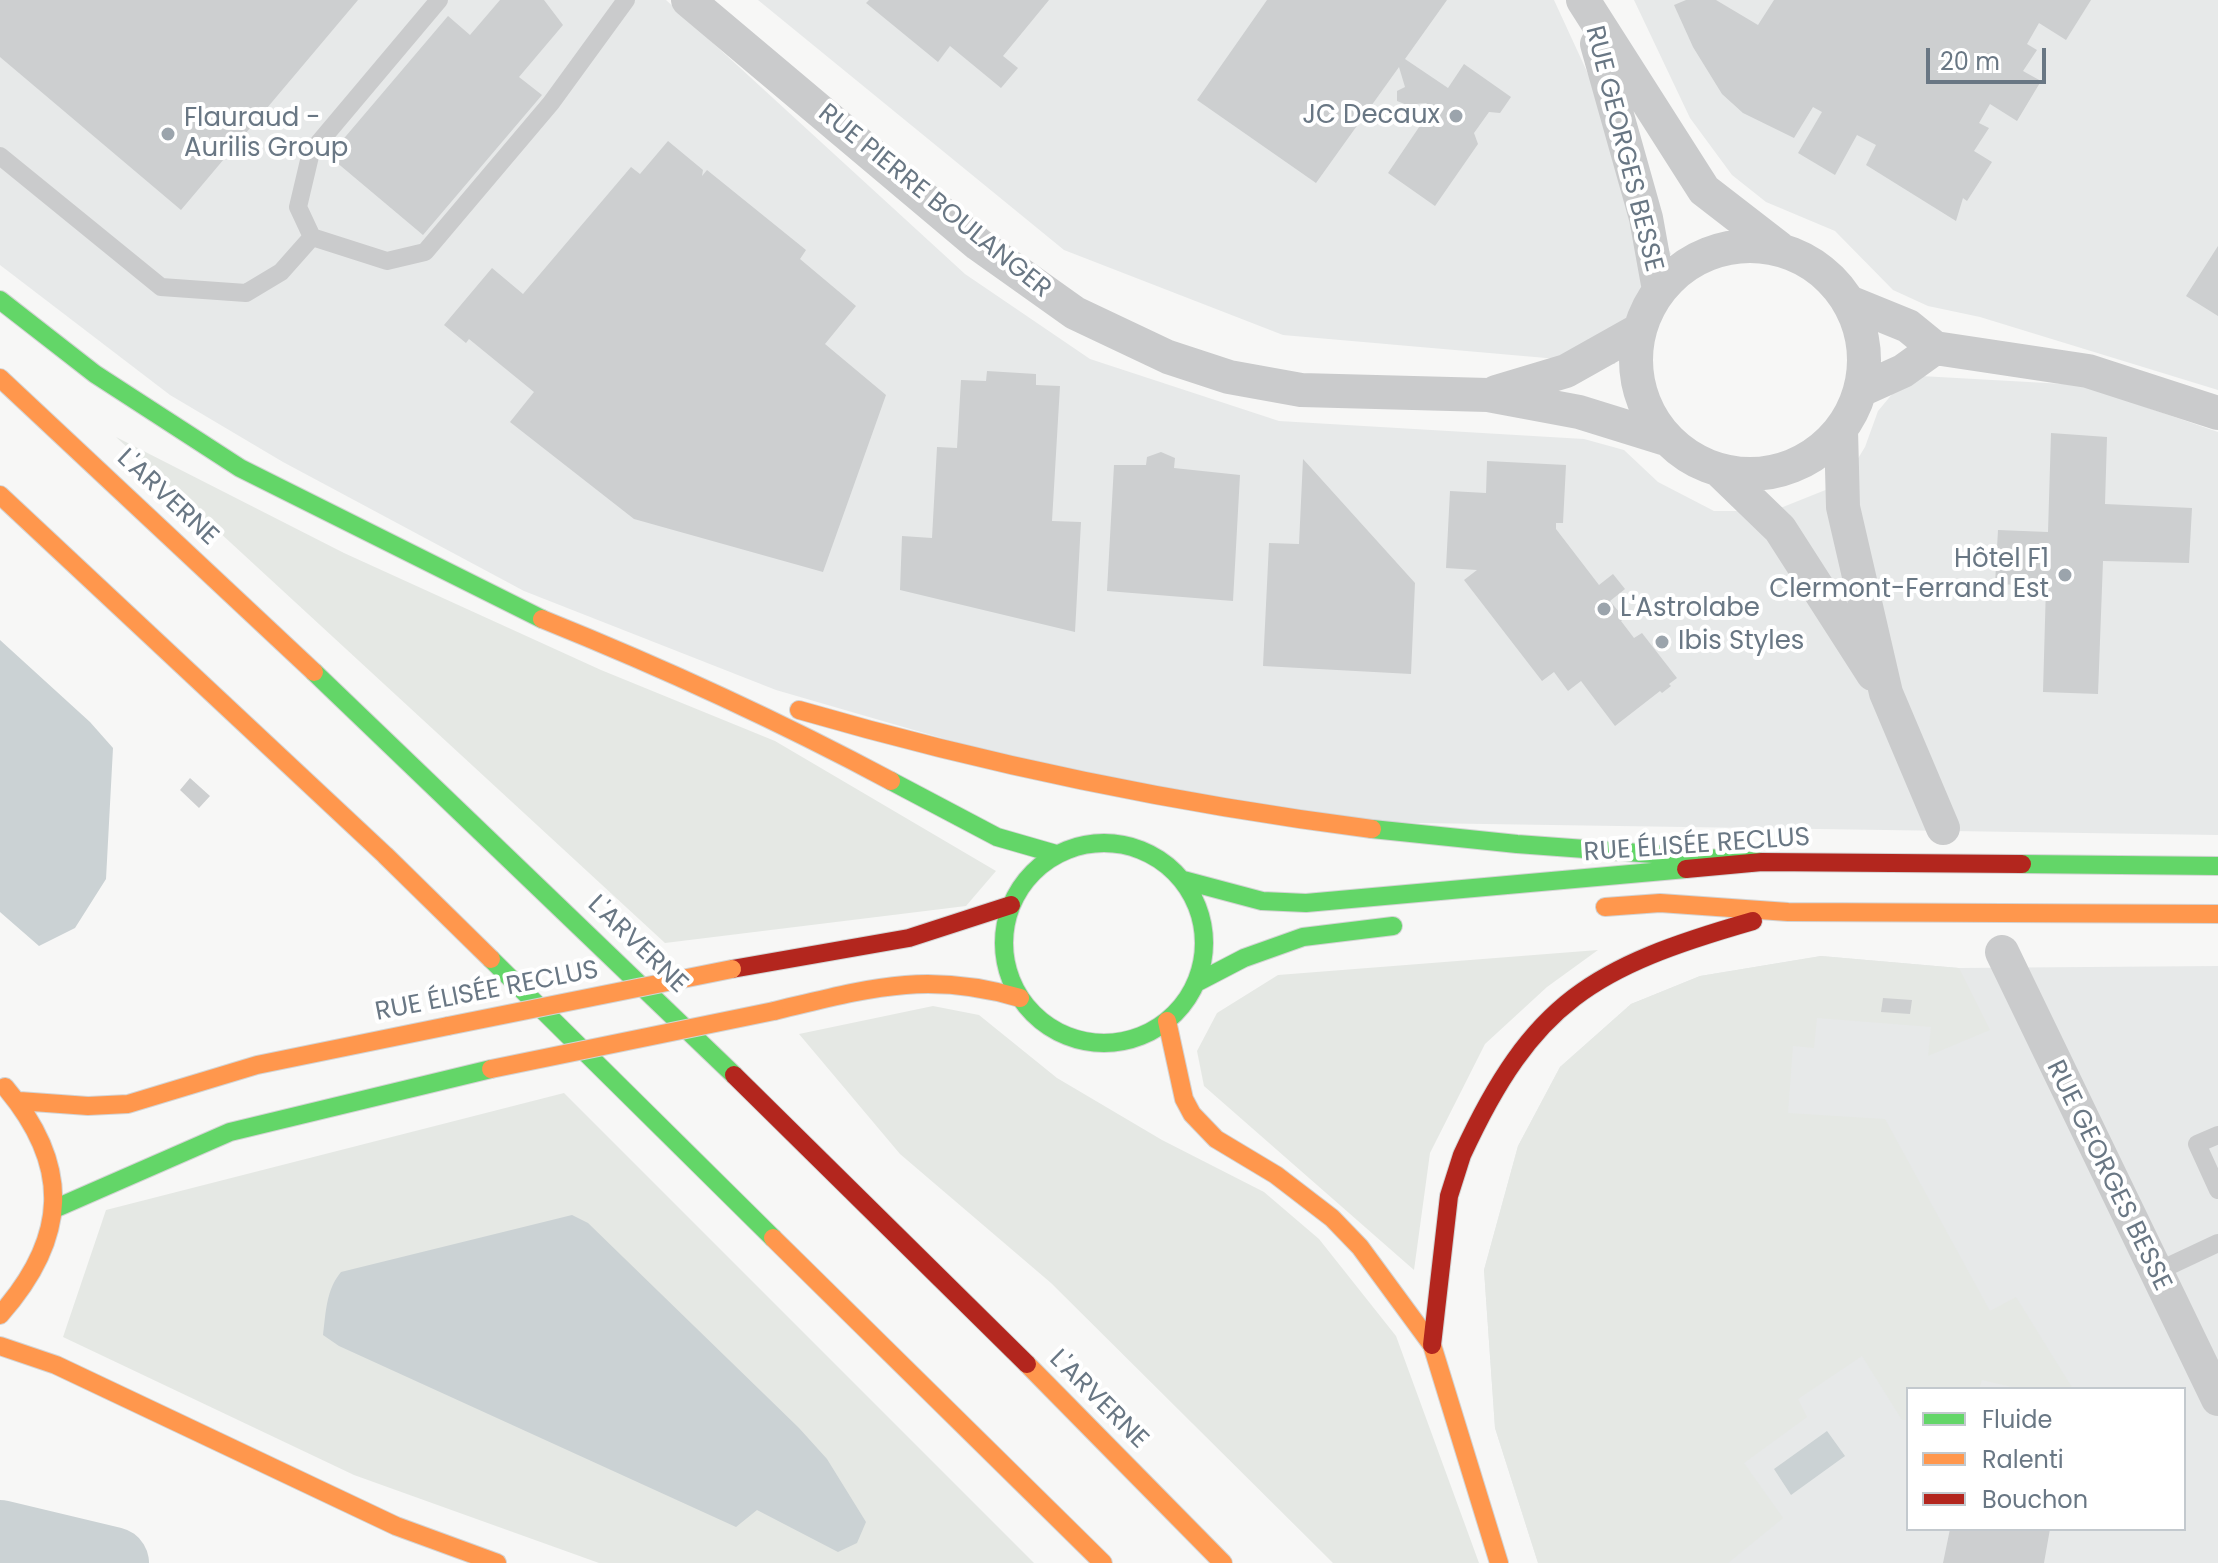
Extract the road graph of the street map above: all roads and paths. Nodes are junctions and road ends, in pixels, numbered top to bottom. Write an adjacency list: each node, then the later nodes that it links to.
1 (439, 0): 6 (lane)
2 (626, 0): 6 (lane)
3 (688, 0): 15 (street, RUE PIERRE BOULANGER)
4 (1585, 4): 7 (street, RUE GEORGES BESSE); 8 (street, RUE GEORGES BESSE)
5 (0, 156): 6 (lane)
6 (312, 237)
7 (1779, 248): 8 (street); 10 (street)
8 (1659, 290): 11 (street)
9 (0, 300): 21 (main road)
10 (1849, 302): 12 (street); 14 (street)
11 (1639, 330): 15 (street, RUE PIERRE BOULANGER); 18 (street)
12 (1935, 348): 14 (street); 16 (street)
13 (0, 378): 50 (main road, L'ARVERNE)
14 (1861, 390): 17 (street)
15 (1488, 395): 18 (street, RUE PIERRE BOULANGER)
16 (2218, 413)
17 (1841, 430): 19 (street); 22 (street)
18 (1666, 439): 19 (street)
19 (1720, 471): 22 (street)
20 (0, 495): 49 (main road)
21 (658, 666): 24 (main road); 25 (main road)
22 (1886, 693): 23 (street)
23 (1943, 828)
24 (1056, 854): 27 (main road); 28 (main road)
25 (1762, 862): 26 (main road, RUE ÉLISÉE RECLUS); 27 (main road, RUE ÉLISÉE RECLUS)
26 (2218, 866)
27 (1183, 880): 34 (main road)
28 (1011, 905): 35 (main road); 38 (main road, RUE ÉLISÉE RECLUS, bridge)
29 (1581, 909): 30 (main road, RUE ÉLISÉE RECLUS)
30 (1788, 912): 31 (main road, RUE ÉLISÉE RECLUS); 45 (main road)
31 (2218, 914)
32 (1408, 924): 34 (main road)
33 (2002, 952): 43 (street, RUE GEORGES BESSE)
34 (1196, 983): 36 (main road)
35 (1020, 998): 36 (main road); 41 (main road, bridge)
36 (1167, 1021): 45 (main road)
37 (0, 1082): 38 (main road)
38 (19, 1101): 41 (main road)
39 (2218, 1135): 40 (lane)
40 (2218, 1190)
41 (54, 1209): 44 (main road)
42 (2218, 1243): 43 (lane)
43 (2154, 1273): 47 (street, RUE GEORGES BESSE)
44 (0, 1315)
45 (1432, 1345): 51 (main road)
46 (0, 1346): 48 (main road)
47 (2218, 1399)
48 (497, 1563)
49 (1103, 1563)
50 (1223, 1563)
51 (1499, 1563)

